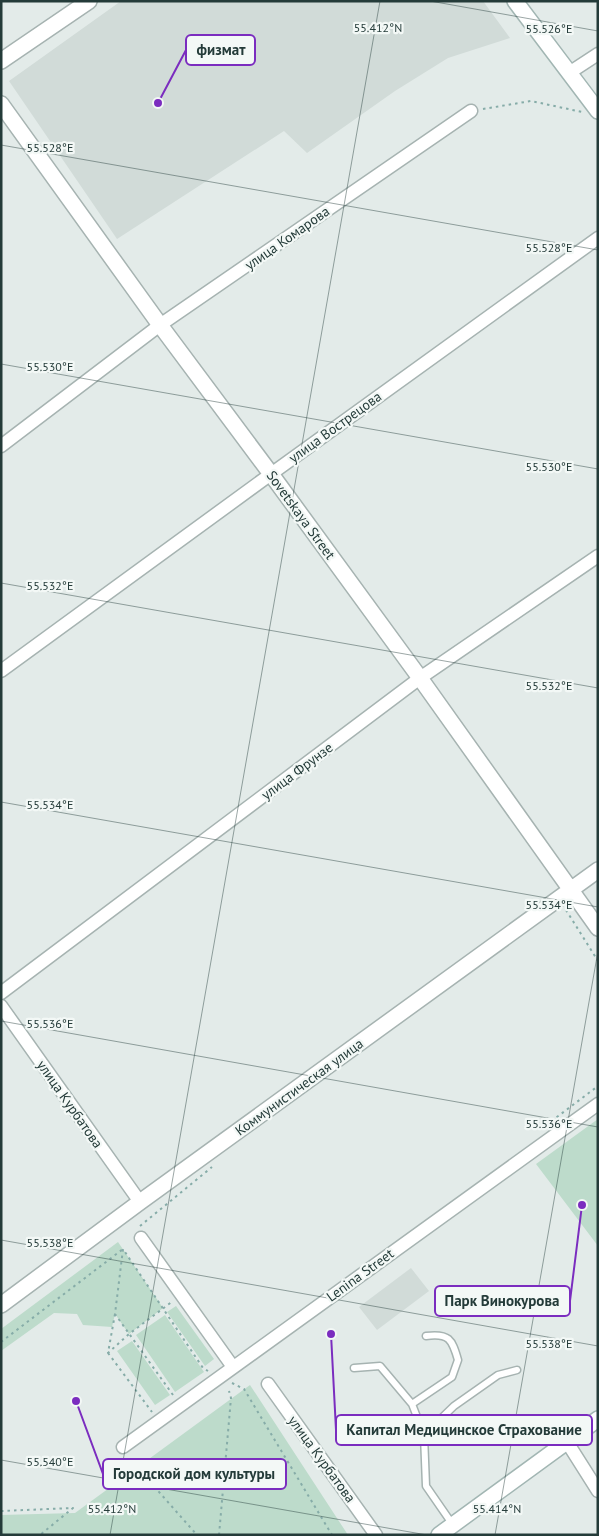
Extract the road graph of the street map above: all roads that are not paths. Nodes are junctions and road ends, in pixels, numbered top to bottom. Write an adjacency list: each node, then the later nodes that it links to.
1 (89, 1): 4 (street)
2 (515, 1): 5 (street)
3 (598, 54): 5 (street)
4 (1, 61)
5 (569, 73): 8 (street)
6 (1, 104): 10 (street, Sovetskaya Street)
7 (471, 111): 10 (street, улица Комарова)
8 (592, 113)
9 (598, 238): 12 (street, улица Вострецова)
10 (160, 325): 11 (street, улица Комарова); 12 (street, Sovetskaya Street)
11 (3, 440)
12 (271, 474): 14 (street, улица Вострецова); 15 (street, Sovetskaya Street)
13 (598, 556): 15 (street, улица Фрунзе)
14 (1, 671)
15 (420, 678): 17 (street, Sovetskaya Street); 19 (street, улица Фрунзе)
16 (598, 870): 17 (street, Коммунистическая улица)
17 (565, 893): 18 (street, Sovetskaya Street); 22 (street, Коммунистическая улица)
18 (598, 928)
19 (1, 993)
20 (1, 1006): 22 (street, улица Курбатова)
21 (598, 1104): 26 (street, Lenina Street)
22 (140, 1202): 24 (street, Коммунистическая улица)
23 (141, 1238): 26 (street)
24 (1, 1305)
25 (426, 1336): 30 (lane)
26 (233, 1367): 34 (street, Lenina Street)
27 (354, 1368): 30 (lane)
28 (518, 1370): 32 (lane)
29 (268, 1384): 37 (street, улица Курбатова)
30 (412, 1404): 32 (lane)
31 (598, 1419): 33 (street)
32 (424, 1435): 36 (lane)
33 (567, 1442): 35 (street); 36 (street)
34 (123, 1446)
35 (598, 1491)
36 (453, 1525): 38 (street)
37 (376, 1535)
38 (439, 1535)

